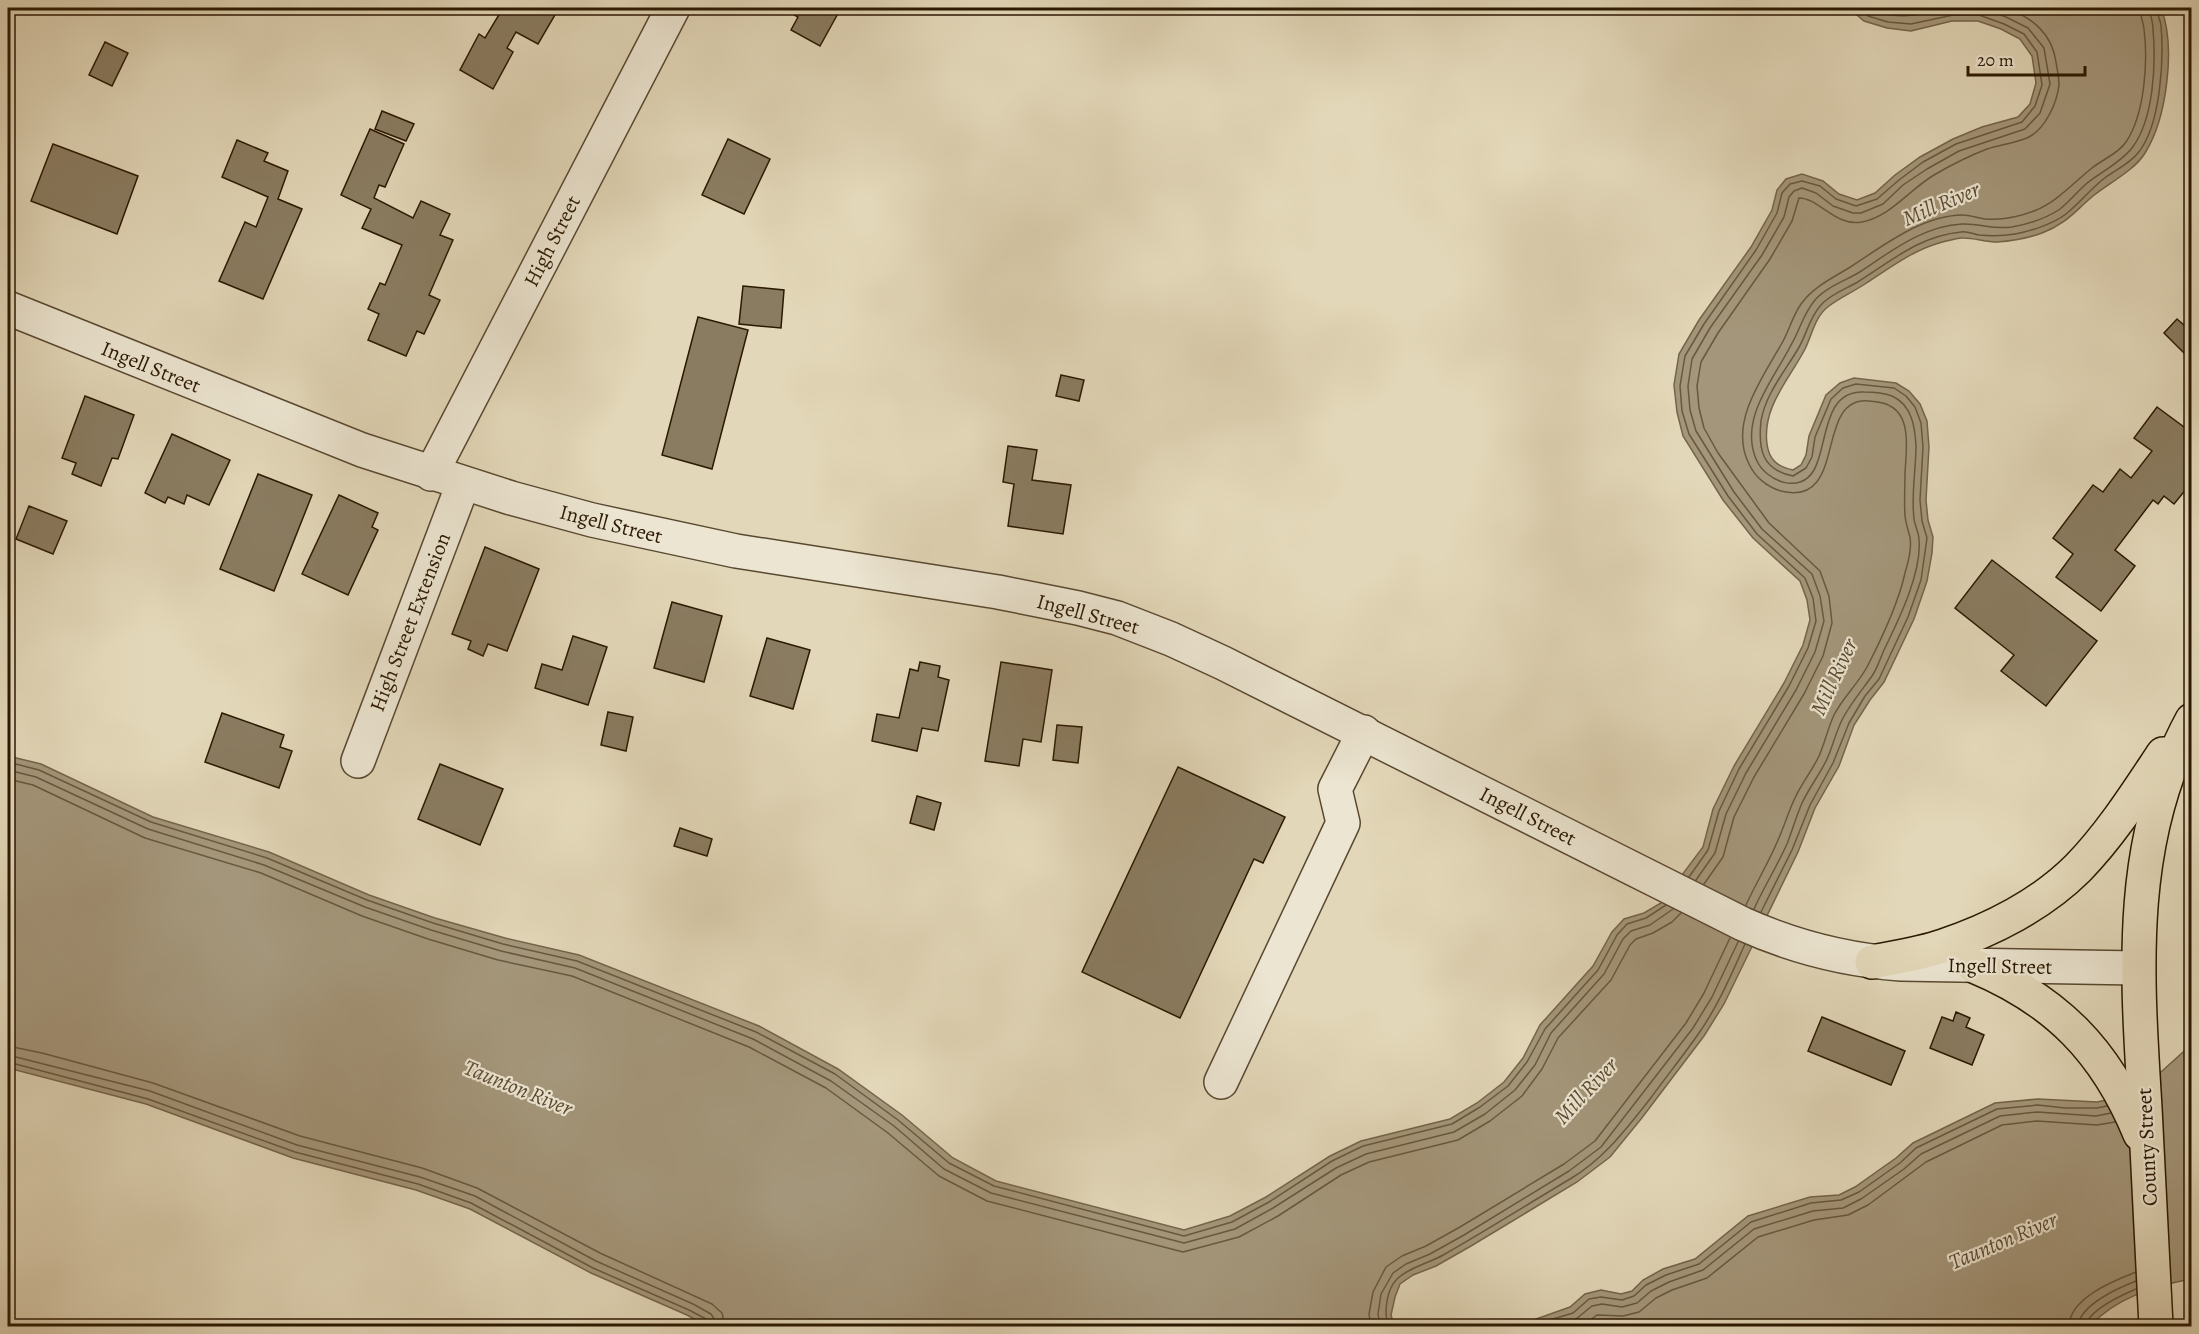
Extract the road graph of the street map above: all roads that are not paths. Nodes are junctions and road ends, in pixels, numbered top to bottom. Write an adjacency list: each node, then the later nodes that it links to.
1 (673, 8): 3 (street, High Street)
2 (8, 308): 3 (street, Ingell Street)
3 (431, 474): 4 (street, Ingell Street)
4 (463, 484): 7 (street, Ingell Street); 8 (street, High Street Extension)
5 (2192, 713): 9 (main road)
6 (2192, 720): 11 (main road, County Street)
7 (1364, 732): 9 (street, Ingell Street); 12 (street)
8 (358, 761)
9 (1872, 962): 10 (street, Ingell Street)
10 (1974, 966): 11 (street, Ingell Street); 13 (main road)
11 (2138, 968): 13 (main road, County Street)
12 (1221, 1082)
13 (2148, 1160): 14 (main road, County Street)
14 (2156, 1326)

